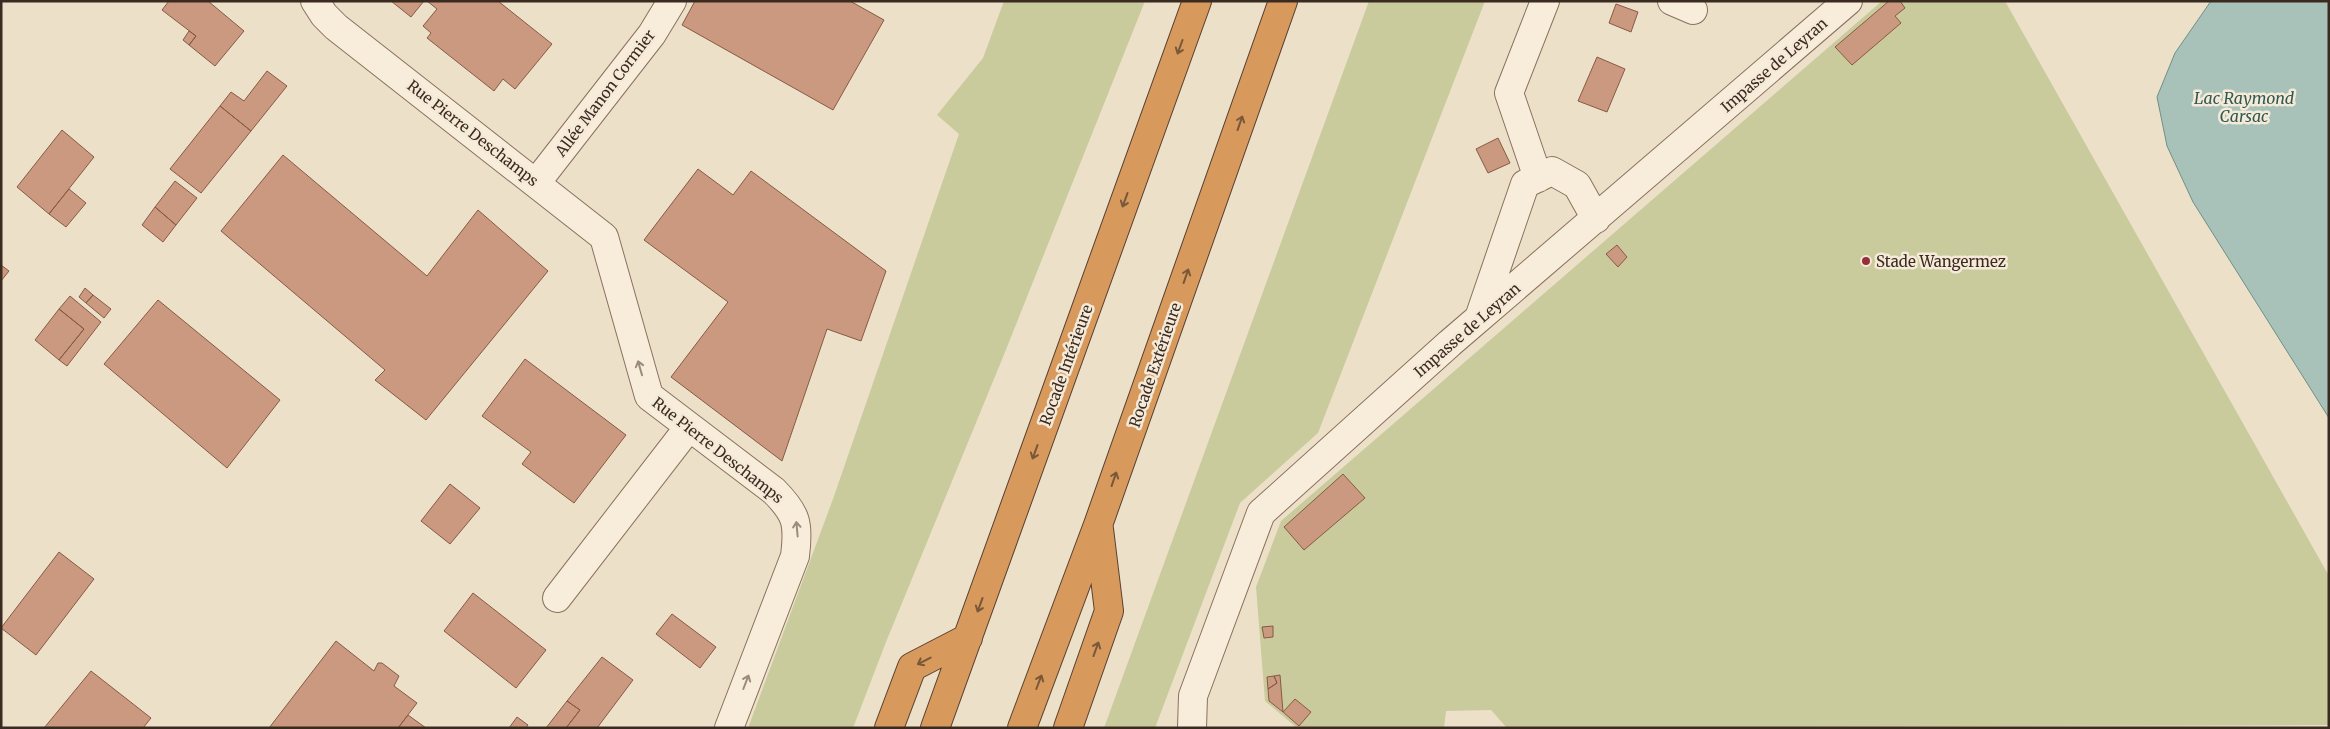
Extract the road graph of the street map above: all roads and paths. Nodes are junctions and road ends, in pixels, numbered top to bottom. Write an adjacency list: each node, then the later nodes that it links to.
1 (315, 1): 8 (street, Rue Pierre Deschamps)
2 (672, 1): 8 (street, Allée Manon Cormier)
3 (1197, 1): 14 (highway, Rocade Intérieure, one-way to 14)
4 (1283, 1): 12 (highway, Rocade Extérieure, one-way to 4)
5 (1545, 1): 7 (street)
6 (1848, 1): 9 (street, Impasse de Leyran)
7 (1538, 178): 9 (street); 10 (street)
8 (536, 183): 11 (street, Rue Pierre Deschamps, one-way to 8)
9 (1596, 219): 10 (street, Impasse de Leyran)
10 (1479, 319): 20 (street, Impasse de Leyran)
11 (689, 427): 13 (street); 15 (street, Rue Pierre Deschamps, one-way to 11)
12 (1098, 524): 18 (highway, Rocade Extérieure, one-way to 12); 19 (highway, one-way to 12)
13 (557, 598)
14 (968, 638): 16 (highway, one-way to 16); 17 (highway, Rocade Intérieure)
15 (728, 728)
16 (889, 728)
17 (935, 728)
18 (1022, 728)
19 (1068, 728)
20 (1192, 728)

